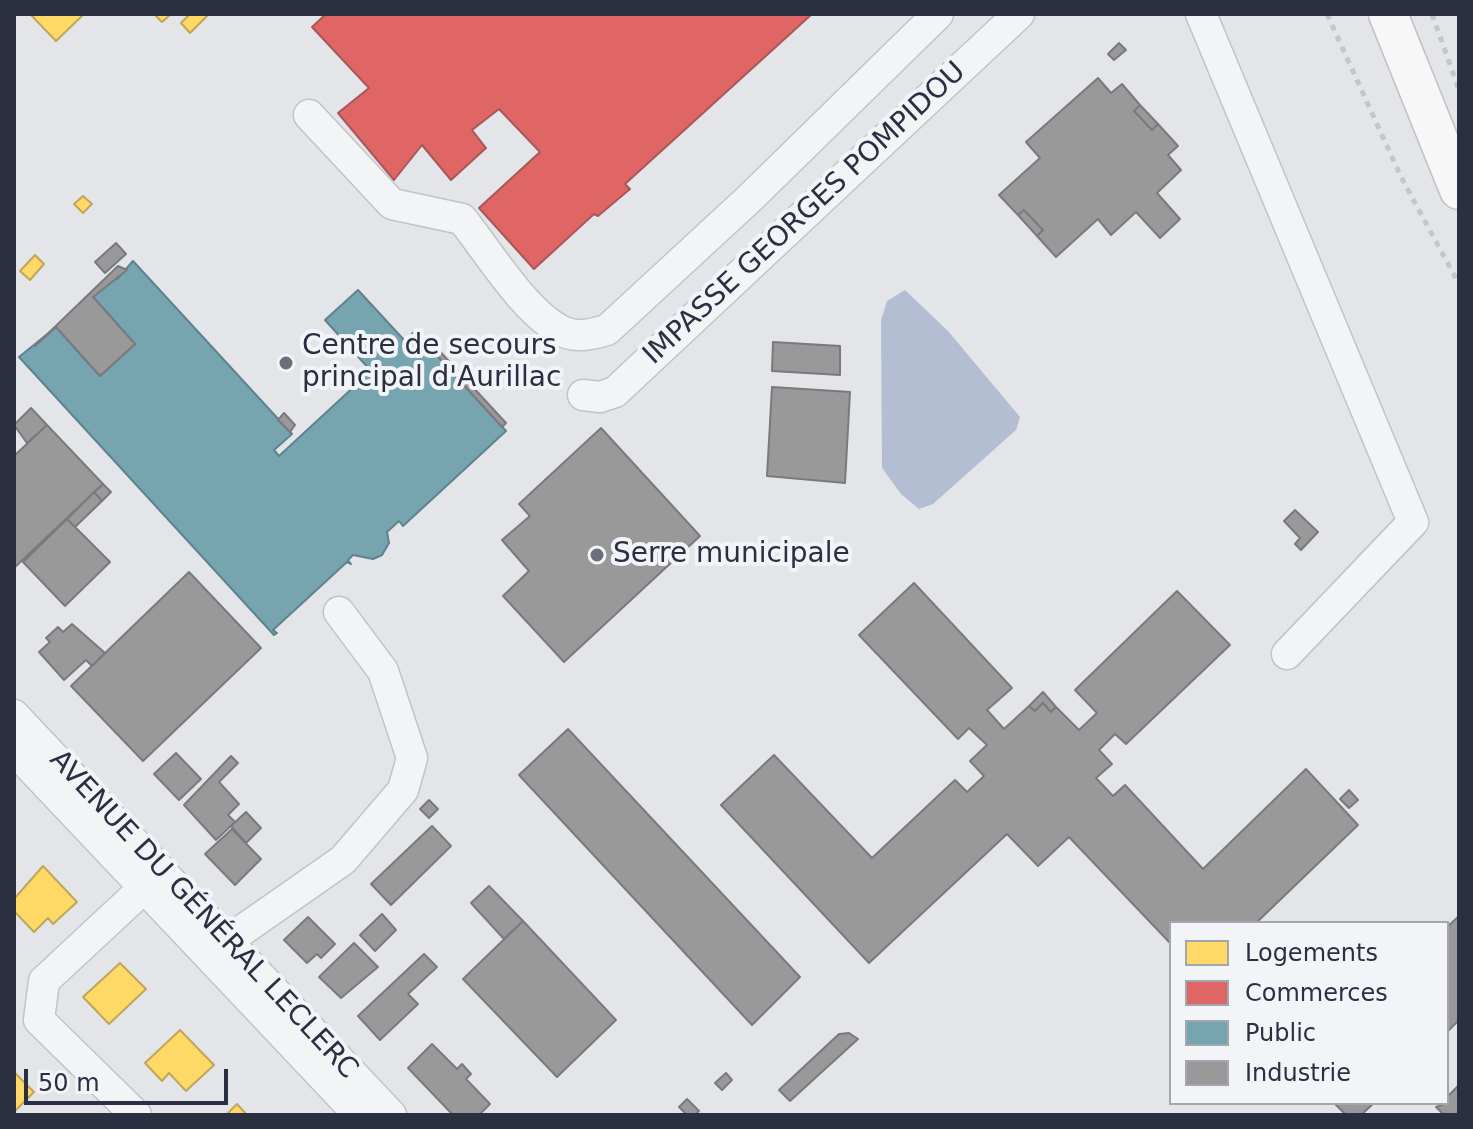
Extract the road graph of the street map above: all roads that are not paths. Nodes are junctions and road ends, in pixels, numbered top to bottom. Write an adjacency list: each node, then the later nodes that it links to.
1 (938, 14): 5 (street)
2 (1019, 14): 7 (street, IMPASSE GEORGES POMPIDOU)
3 (1201, 14): 9 (street)
4 (1388, 14): 6 (main road)
5 (309, 115)
6 (1459, 190)
7 (583, 395)
8 (339, 612): 13 (street)
9 (1287, 654)
10 (14, 715): 13 (street, AVENUE DU GÉNÉRAL LECLERC)
11 (14, 750): 12 (street, AVENUE DU GÉNÉRAL LECLERC)
12 (145, 887): 14 (street); 15 (street, AVENUE DU GÉNÉRAL LECLERC)
13 (227, 941): 16 (street, AVENUE DU GÉNÉRAL LECLERC)
14 (136, 1115)
15 (359, 1115)
16 (391, 1115)

